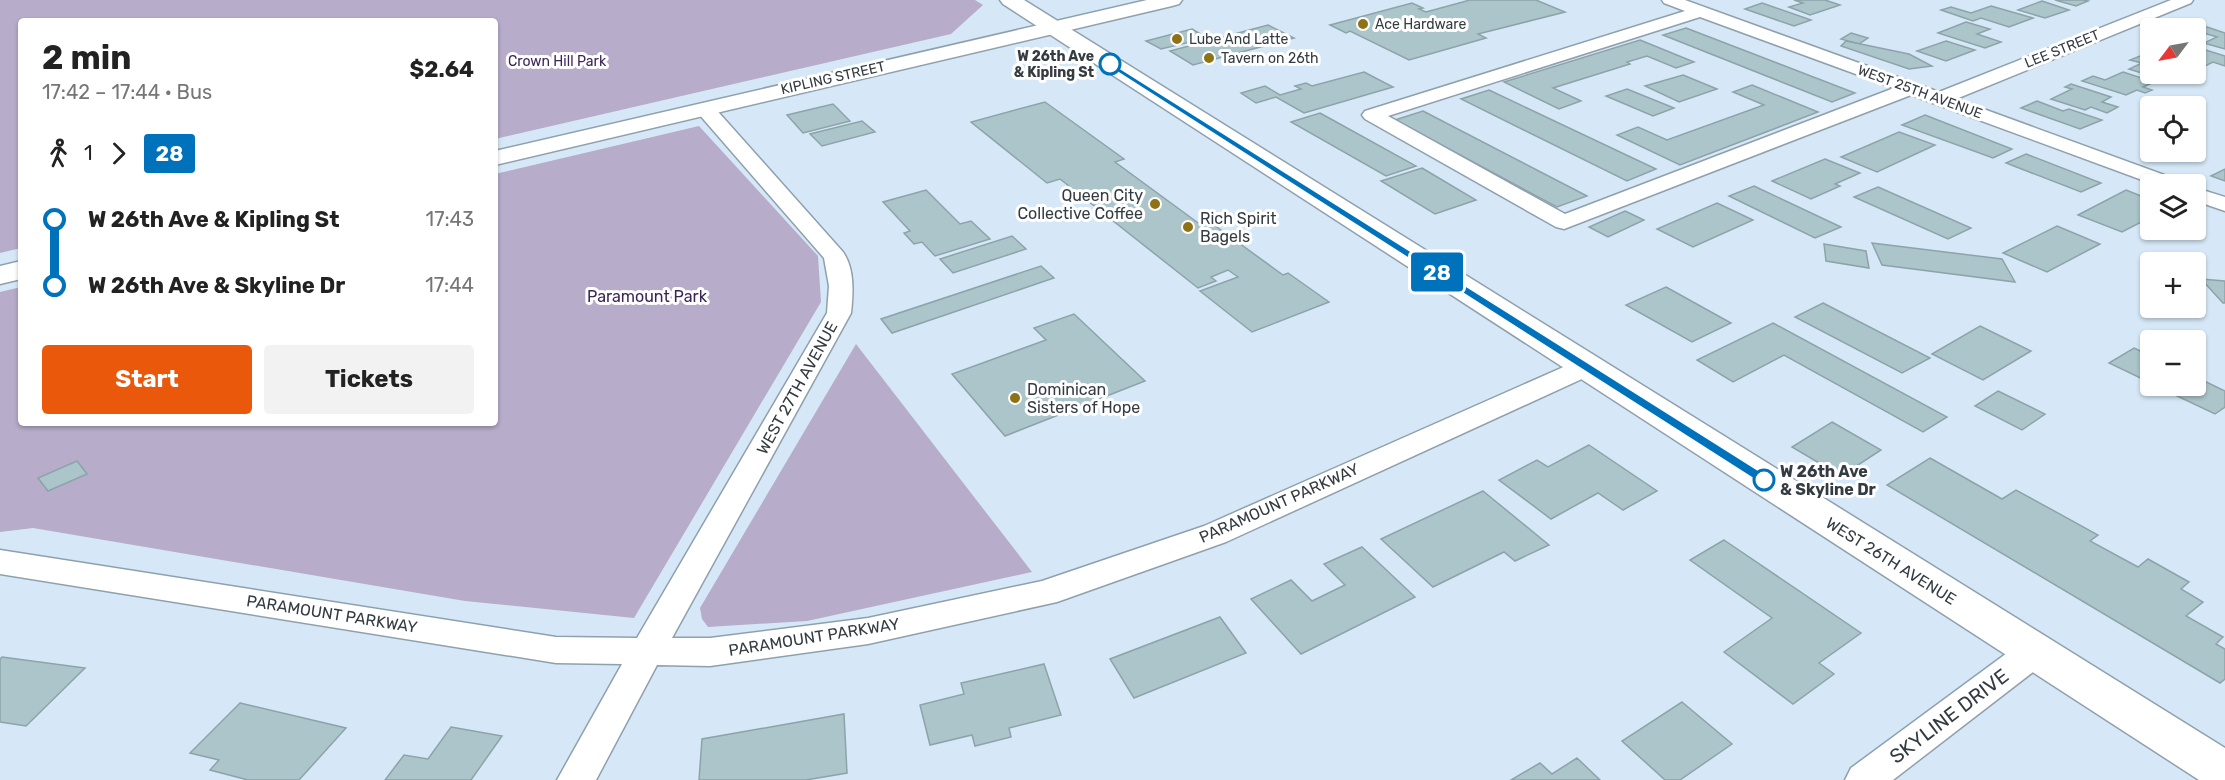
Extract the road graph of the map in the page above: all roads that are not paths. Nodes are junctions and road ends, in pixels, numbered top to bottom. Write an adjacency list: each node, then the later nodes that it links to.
1 (1010, 0): 6 (street, WEST 26TH AVENUE)
2 (1172, 0): 6 (street, KIPLING STREET)
3 (1670, 0): 5 (street, WEST 25TH AVENUE)
4 (2185, 0): 8 (street, LEE STREET)
5 (1701, 11): 7 (street, WEST 25TH AVENUE); 7 (street)
6 (1052, 27): 9 (street, KIPLING STREET); 16 (street, WEST 26TH AVENUE)
7 (1909, 89): 8 (street, WEST 25TH AVENUE)
8 (1939, 99): 11 (street, WEST 25TH AVENUE)
9 (705, 109): 10 (street, KIPLING STREET); 18 (street, WEST 27TH AVENUE)
10 (498, 157)
11 (2144, 174)
12 (2206, 197): 13 (street)
13 (2225, 204)
14 (18, 271): 15 (street)
15 (0, 275)
16 (1586, 367): 18 (street, PARAMOUNT PARKWAY); 19 (street, WEST 26TH AVENUE)
17 (0, 562): 18 (street, PARAMOUNT PARKWAY)
18 (645, 651): 21 (street, WEST 27TH AVENUE)
19 (2034, 652): 20 (street, WEST 26TH AVENUE); 22 (street, SKYLINE DRIVE)
20 (2225, 772)
21 (576, 780)
22 (1864, 780)

